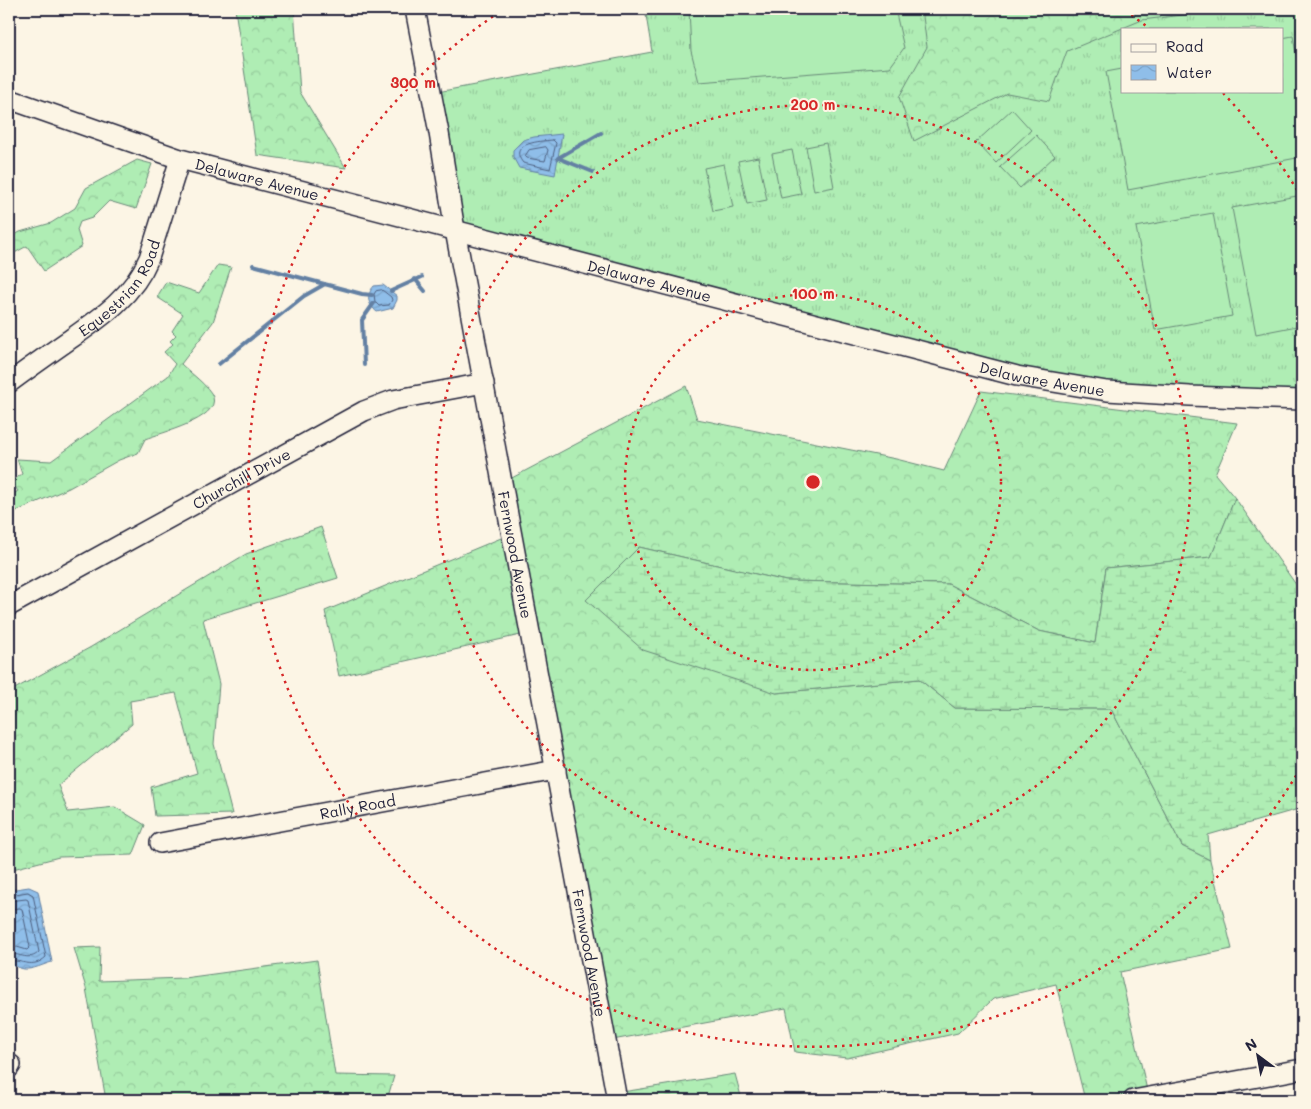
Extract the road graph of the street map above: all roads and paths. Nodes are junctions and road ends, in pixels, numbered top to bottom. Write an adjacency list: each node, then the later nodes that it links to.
1 (415, 9): 4 (street, Fernwood Avenue)
2 (9, 98): 3 (street, Delaware Avenue)
3 (180, 158): 4 (street, Delaware Avenue); 5 (street, Equestrian Road)
4 (454, 230): 6 (street, Fernwood Avenue); 7 (street, Delaware Avenue)
5 (9, 383)
6 (484, 383): 8 (street, Churchill Drive); 9 (street, Fernwood Avenue)
7 (1302, 400)
8 (9, 606)
9 (556, 770): 10 (street, Rally Road); 13 (street, Fernwood Avenue)
10 (160, 842)
11 (1302, 1069): 12 (street)
12 (1199, 1094): 14 (street)
13 (617, 1100)
14 (1133, 1100)

